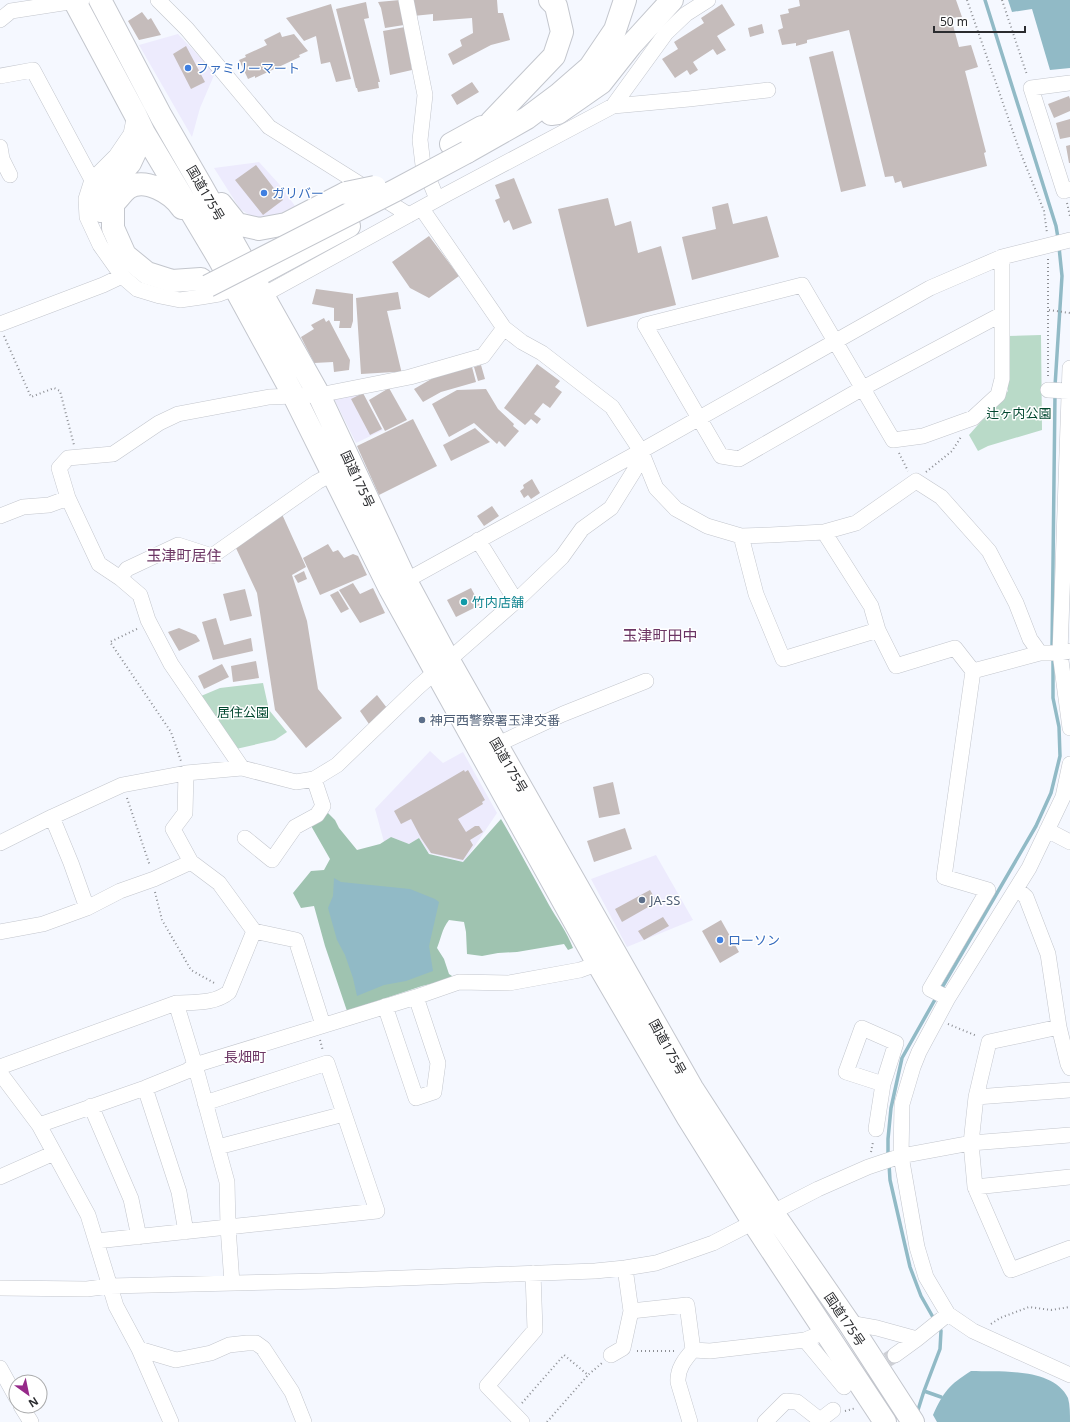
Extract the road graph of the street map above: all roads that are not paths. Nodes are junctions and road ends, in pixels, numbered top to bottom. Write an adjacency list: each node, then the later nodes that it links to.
1 (77, 0): 10 (street); 15 (highway, 国道175号)
2 (100, 0): 23 (highway, 国道175号)
3 (158, 0): 28 (street)
4 (406, 0): 27 (street)
5 (550, 0): 17 (highway)
6 (610, 0): 17 (highway)
7 (625, 0): 16 (highway)
8 (672, 0): 16 (highway)
9 (708, 0): 14 (street)
10 (0, 20)
11 (0, 76): 22 (street)
12 (1070, 83): 25 (street)
13 (768, 90): 14 (street)
14 (613, 106): 27 (street)
15 (135, 114): 18 (highway, 国道175号); 22 (street)
16 (527, 118): 20 (highway)
17 (491, 122): 20 (highway)
18 (144, 133): 30 (highway, 国道175号); 33 (highway)
19 (0, 147): 21 (street)
20 (459, 148): 24 (highway); 26 (highway, bridge)
21 (10, 175)
22 (92, 180): 32 (street)
23 (202, 186): 24 (highway, bridge); 34 (highway, 国道175号)
24 (375, 187): 33 (highway, bridge)
25 (1070, 189)
26 (396, 190): 33 (highway, bridge); 34 (highway, bridge)
27 (437, 200): 28 (street)
28 (416, 212): 34 (street); 36 (street)
29 (1070, 240): 31 (street)
30 (218, 257): 33 (highway); 34 (highway, 国道175号)
31 (1002, 257): 35 (street); 38 (street)
32 (122, 276): 34 (street); 37 (street)
33 (205, 282)
34 (249, 292): 43 (highway, 国道175号); 44 (highway, 国道175号)
35 (1002, 314): 40 (street); 40 (street)
36 (504, 328): 43 (street); 47 (street)
37 (2, 329)
38 (835, 342): 40 (street); 45 (street); 45 (street)
39 (1070, 368): 42 (street)
40 (864, 388): 45 (street)
41 (1048, 390): 42 (street)
42 (1069, 391): 46 (street)
43 (319, 395): 44 (street); 55 (highway, 国道175号)
44 (294, 396): 48 (highway, 国道175号); 49 (street)
45 (699, 418): 47 (street)
46 (1069, 428): 58 (street)
47 (641, 451): 52 (street); 53 (street); 56 (street)
48 (332, 474): 54 (street); 55 (highway, 国道175号)
49 (68, 498): 50 (street); 54 (street)
50 (0, 516)
51 (824, 532): 52 (street); 57 (street); 59 (street)
52 (741, 536): 57 (street)
53 (478, 540): 55 (street); 56 (street)
54 (120, 578): 66 (street)
55 (398, 585): 60 (highway, 国道175号)
56 (516, 601): 60 (street)
57 (878, 630): 61 (street)
58 (1065, 652): 59 (street); 63 (street)
59 (1040, 653): 61 (street)
60 (442, 665): 64 (highway, 国道175号); 68 (street); 80 (highway, 国道175号)
61 (973, 671): 75 (street)
62 (646, 681): 64 (street)
63 (1070, 728)
64 (498, 744): 80 (highway, 国道175号)
65 (1070, 764): 70 (street)
66 (242, 768): 67 (street); 68 (street)
67 (186, 773): 69 (street); 74 (street)
68 (314, 780): 71 (street)
69 (52, 817): 73 (street); 77 (street)
70 (1047, 830): 72 (street); 76 (street)
71 (245, 838)
72 (1070, 842)
73 (0, 843)
74 (191, 862): 77 (street); 78 (street)
75 (988, 890): 76 (street); 82 (street)
76 (1014, 894): 82 (street); 86 (street)
77 (87, 908): 79 (street)
78 (254, 931): 83 (street); 85 (street)
79 (0, 932)
80 (608, 960): 81 (street); 110 (highway, 国道175号); 111 (highway, 国道175号)
81 (416, 997): 84 (street); 84 (street)
82 (948, 998): 88 (street)
83 (176, 1003): 89 (street); 90 (street)
84 (385, 1006): 85 (street)
85 (320, 1027): 89 (street)
86 (1059, 1027): 91 (street); 96 (street)
87 (896, 1043): 88 (street); 93 (street); 93 (street)
88 (919, 1052): 106 (street)
89 (195, 1065): 94 (street); 97 (street)
90 (0, 1067)
91 (1070, 1068)
92 (0, 1073): 100 (street)
93 (883, 1084): 101 (street)
94 (145, 1088): 98 (street); 113 (street)
95 (1070, 1090): 96 (street)
96 (976, 1097): 103 (street)
97 (205, 1103): 99 (street); 104 (street)
98 (92, 1106): 100 (street); 114 (street)
99 (344, 1114): 104 (street); 112 (street)
100 (39, 1125): 105 (street)
101 (876, 1129)
102 (1070, 1135): 103 (street)
103 (971, 1142): 106 (street); 109 (street)
104 (218, 1147): 112 (street)
105 (54, 1153): 107 (street); 115 (street)
106 (901, 1156): 110 (street); 123 (street)
107 (0, 1177)
108 (1070, 1177): 109 (street)
109 (975, 1187): 116 (street)
110 (773, 1213): 111 (street); 124 (highway, 国道175号)
111 (753, 1222): 117 (street); 125 (highway, 国道175号)
112 (228, 1227): 113 (street); 119 (street)
113 (186, 1232): 114 (street)
114 (139, 1237): 115 (street)
115 (96, 1241): 120 (street)
116 (1070, 1248)
117 (624, 1268): 118 (street); 122 (street)
118 (533, 1273): 119 (street); 136 (street)
119 (232, 1283): 120 (street)
120 (110, 1286): 121 (street); 127 (street)
121 (0, 1288)
122 (631, 1312): 128 (street); 129 (street)
123 (948, 1314): 126 (street); 132 (street)
124 (849, 1323): 126 (street); 137 (highway, 国道175号)
125 (814, 1336): 128 (street); 134 (street); 142 (highway, 国道175号)
126 (917, 1339): 130 (street)
127 (139, 1349): 138 (street); 139 (street)
128 (693, 1350): 140 (street)
129 (617, 1351)
130 (895, 1355)
131 (0, 1368): 133 (street)
132 (1070, 1376)
133 (8, 1382)
134 (844, 1387)
135 (833, 1410): 141 (street)
136 (518, 1418)
137 (911, 1418)
138 (171, 1422)
139 (304, 1422)
140 (690, 1422)
141 (766, 1422)
142 (884, 1422)

